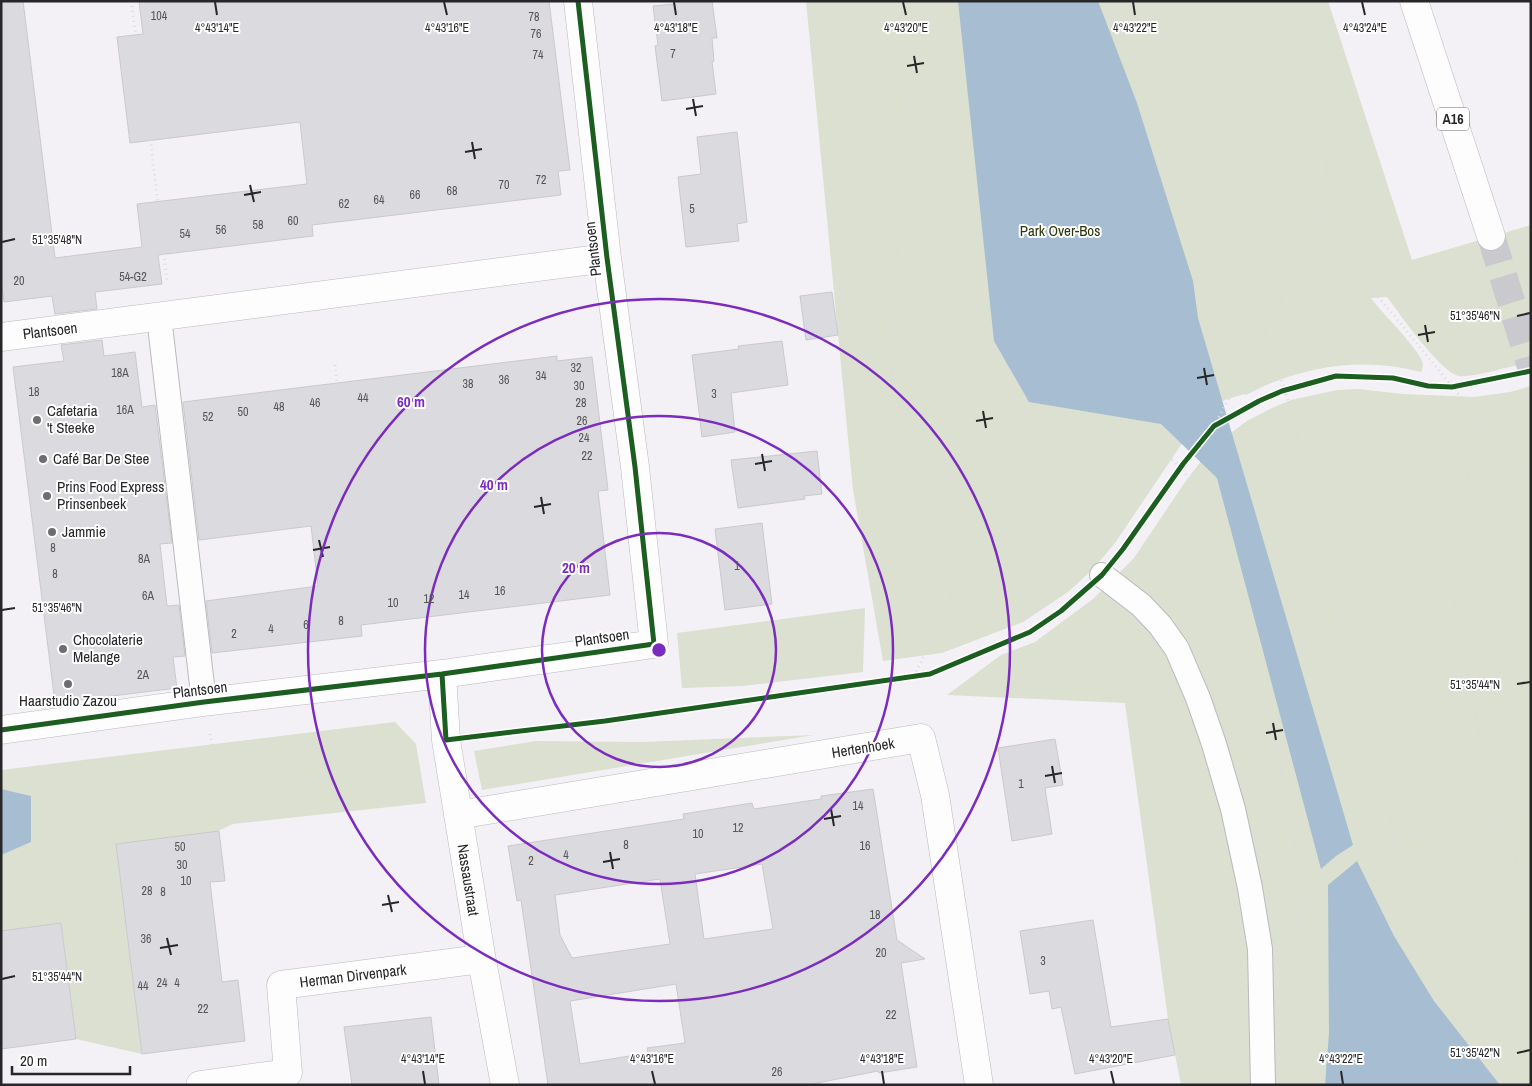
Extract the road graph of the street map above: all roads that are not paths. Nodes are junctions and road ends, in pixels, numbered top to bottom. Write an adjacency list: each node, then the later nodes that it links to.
1 (578, 1): 4 (main road, Plantsoen)
2 (1414, 1): 3 (main road, A16)
3 (1491, 236)
4 (606, 258): 5 (main road, Plantsoen); 8 (main road, Plantsoen)
5 (165, 316): 6 (main road, Plantsoen); 9 (lane, Plantsoen)
6 (1, 337)
7 (1102, 575): 16 (lane)
8 (442, 674): 9 (main road, Plantsoen); 11 (main road, Nassaustraat)
9 (204, 702): 10 (main road, Plantsoen)
10 (1, 730)
11 (458, 815): 12 (main road, Nassaustraat); 15 (main road, Hertenhoek)
12 (481, 959): 13 (main road, Herman Dirvenpark); 14 (main road, Nassaustraat)
13 (200, 1085)
14 (504, 1085)
15 (979, 1085)
16 (1263, 1085)

